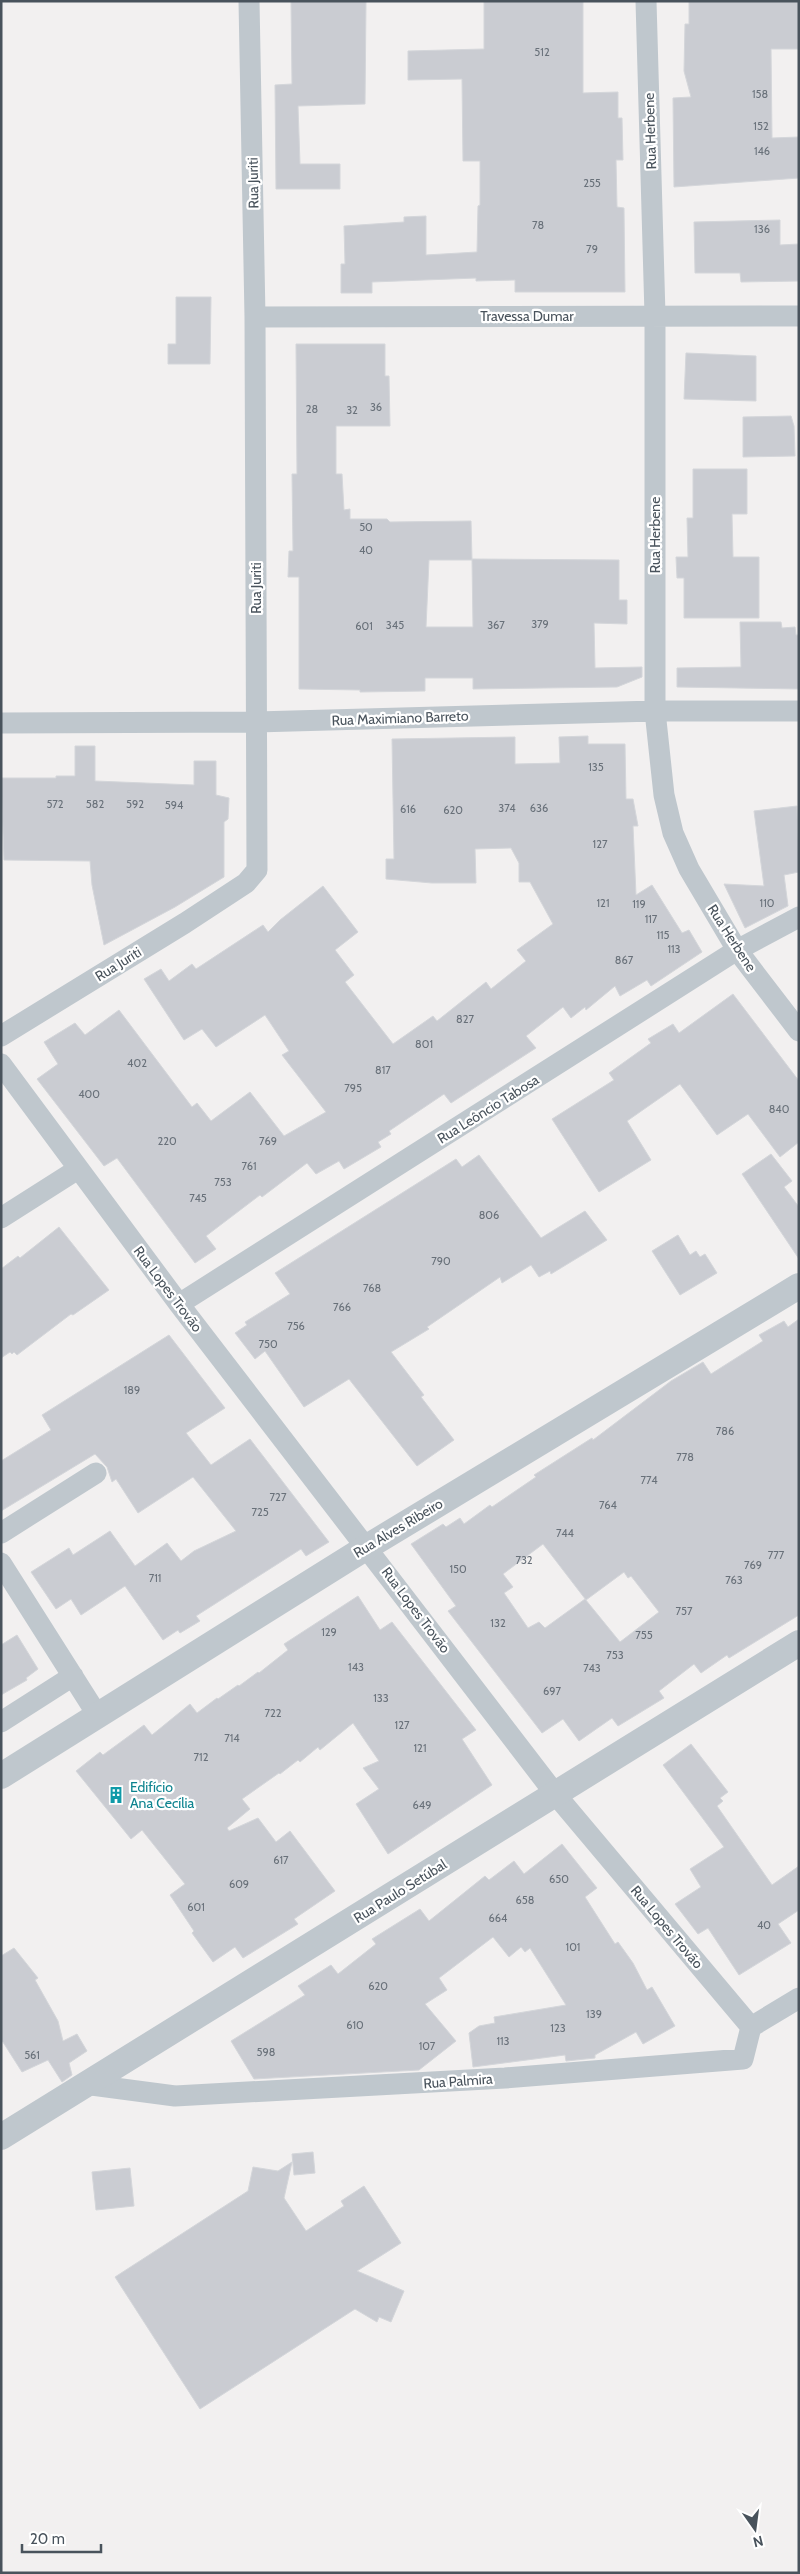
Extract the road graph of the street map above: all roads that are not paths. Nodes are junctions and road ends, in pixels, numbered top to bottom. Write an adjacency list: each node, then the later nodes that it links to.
1 (249, 1): 5 (street, Rua Juriti)
2 (646, 1): 3 (street, Rua Herbene)
3 (655, 315): 4 (street, Travessa Dumar); 5 (street, Travessa Dumar); 6 (street, Rua Herbene)
4 (799, 316)
5 (255, 317): 8 (street, Rua Juriti)
6 (655, 711): 7 (street, Rua Maximiano Barreto); 8 (street, Rua Maximiano Barreto); 11 (street, Rua Herbene)
7 (799, 711)
8 (256, 722): 9 (street, Rua Maximiano Barreto); 13 (street, Rua Juriti)
9 (1, 723)
10 (799, 917): 11 (street, Rua Leôncio Tabosa)
11 (737, 950): 12 (street, Rua Herbene); 18 (street, Rua Leôncio Tabosa)
12 (799, 1031)
13 (1, 1036)
14 (1, 1064): 15 (street, Rua Lopes Trovão)
15 (78, 1169): 16 (street); 18 (street, Rua Lopes Trovão)
16 (1, 1218)
17 (799, 1286): 21 (street, Rua Alves Ribeiro)
18 (179, 1304): 21 (street, Rua Lopes Trovão)
19 (96, 1473): 20 (street)
20 (1, 1533)
21 (367, 1547): 25 (street, Rua Alves Ribeiro); 28 (street, Rua Lopes Trovão)
22 (1, 1563): 24 (street)
23 (799, 1643): 28 (street, Rua Paulo Setúbal)
24 (73, 1676): 25 (street); 26 (street)
25 (98, 1716): 27 (street, Rua Alves Ribeiro)
26 (1, 1722)
27 (1, 1776)
28 (556, 1795): 30 (street, Rua Lopes Trovão); 31 (street, Rua Paulo Setúbal)
29 (799, 1998): 30 (street)
30 (751, 2027): 31 (street, Rua Palmira)
31 (84, 2084): 32 (street, Rua Paulo Setúbal)
32 (1, 2137)

